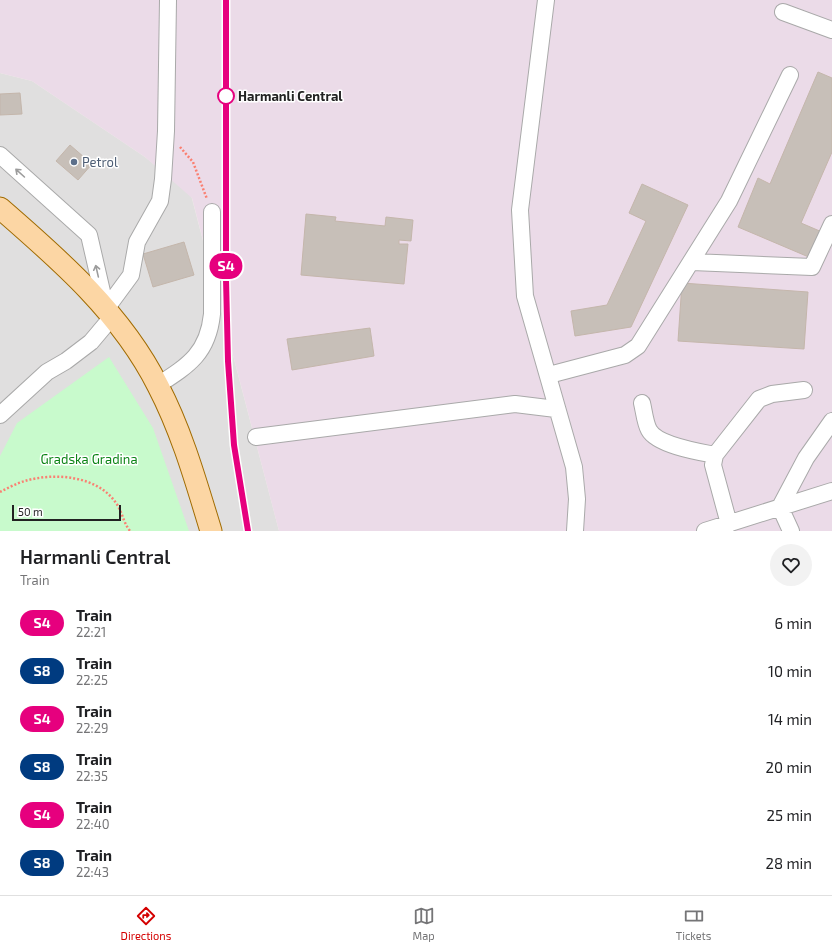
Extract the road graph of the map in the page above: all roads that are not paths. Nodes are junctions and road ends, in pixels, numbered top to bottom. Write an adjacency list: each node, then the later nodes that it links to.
1 (168, 0): 11 (street)
2 (546, 0): 12 (street)
3 (783, 12): 4 (street)
4 (832, 30)
5 (790, 76): 10 (street)
6 (0, 155): 11 (street, one-way to 6)
7 (0, 208): 11 (main road)
8 (212, 212): 13 (street)
9 (832, 224): 10 (street)
10 (692, 262): 12 (street)
11 (109, 313): 13 (main road); 17 (street)
12 (549, 375): 16 (street)
13 (158, 385): 24 (main road)
14 (804, 390): 20 (street)
15 (642, 403): 20 (street)
16 (556, 409): 19 (street); 25 (street)
17 (0, 415)
18 (832, 421): 22 (street)
19 (256, 437)
20 (715, 456): 23 (street)
21 (832, 490): 22 (street)
22 (780, 507): 23 (street); 27 (street)
23 (729, 524): 26 (street)
24 (211, 531)
25 (575, 531)
26 (705, 531)
27 (791, 531)

